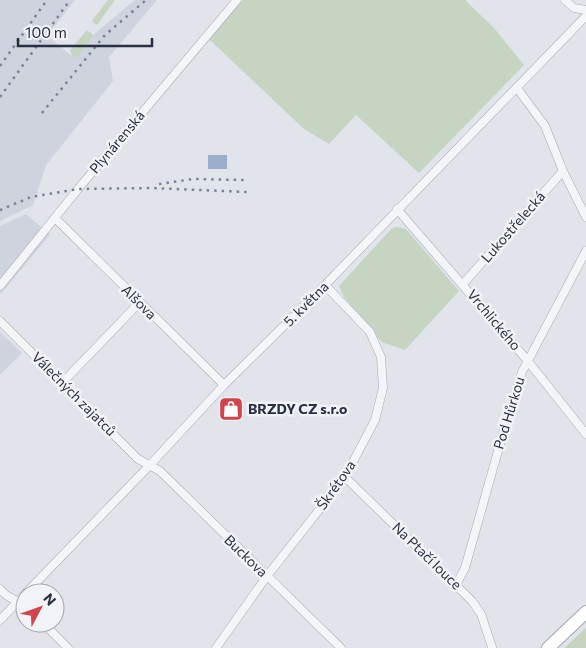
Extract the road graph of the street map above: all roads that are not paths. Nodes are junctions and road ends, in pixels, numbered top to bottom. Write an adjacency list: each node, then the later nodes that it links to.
1 (237, 0): 8 (street, Plynárenská)
2 (565, 0): 3 (street)
3 (586, 10)
4 (586, 16): 5 (street, 5. května)
5 (517, 88): 6 (street); 7 (street, 5. května)
6 (563, 171): 9 (street); 11 (street, Lukostřelecká)
7 (397, 209): 11 (street, Vrchlického); 12 (street, 5. května)
8 (55, 218): 13 (street, Plynárenská); 14 (street, Alšova)
9 (586, 218)
10 (586, 251): 16 (street, Pod Hůrkou)
11 (463, 284): 16 (street, Vrchlického)
12 (324, 285): 18 (street, 5. května); 21 (street, Škrétova)
13 (0, 286)
14 (140, 302): 17 (street); 18 (street, Alšova)
15 (0, 321): 17 (street, Válečných zajatců)
16 (527, 360): 19 (street, Vrchlického); 24 (street, Pod Hůrkou)
17 (62, 383): 20 (street, Válečných zajatců)
18 (224, 385): 20 (street, 5. května)
19 (586, 434)
20 (149, 466): 22 (street, Buckova); 23 (street, 5. května)
21 (345, 477): 22 (street, Škrétova); 24 (street, Na Ptačí louce)
22 (268, 576): 33 (street, Škrétova); 34 (street, Buckova)
23 (37, 583)
24 (456, 585): 31 (street, Na Ptačí louce)
25 (0, 589): 26 (street)
26 (15, 600)
27 (15, 609): 29 (street, 5. května)
28 (586, 612): 35 (main road)
29 (0, 620)
30 (53, 633): 32 (street)
31 (492, 647)
32 (68, 648)
33 (216, 648)
34 (342, 648)
35 (548, 648)

